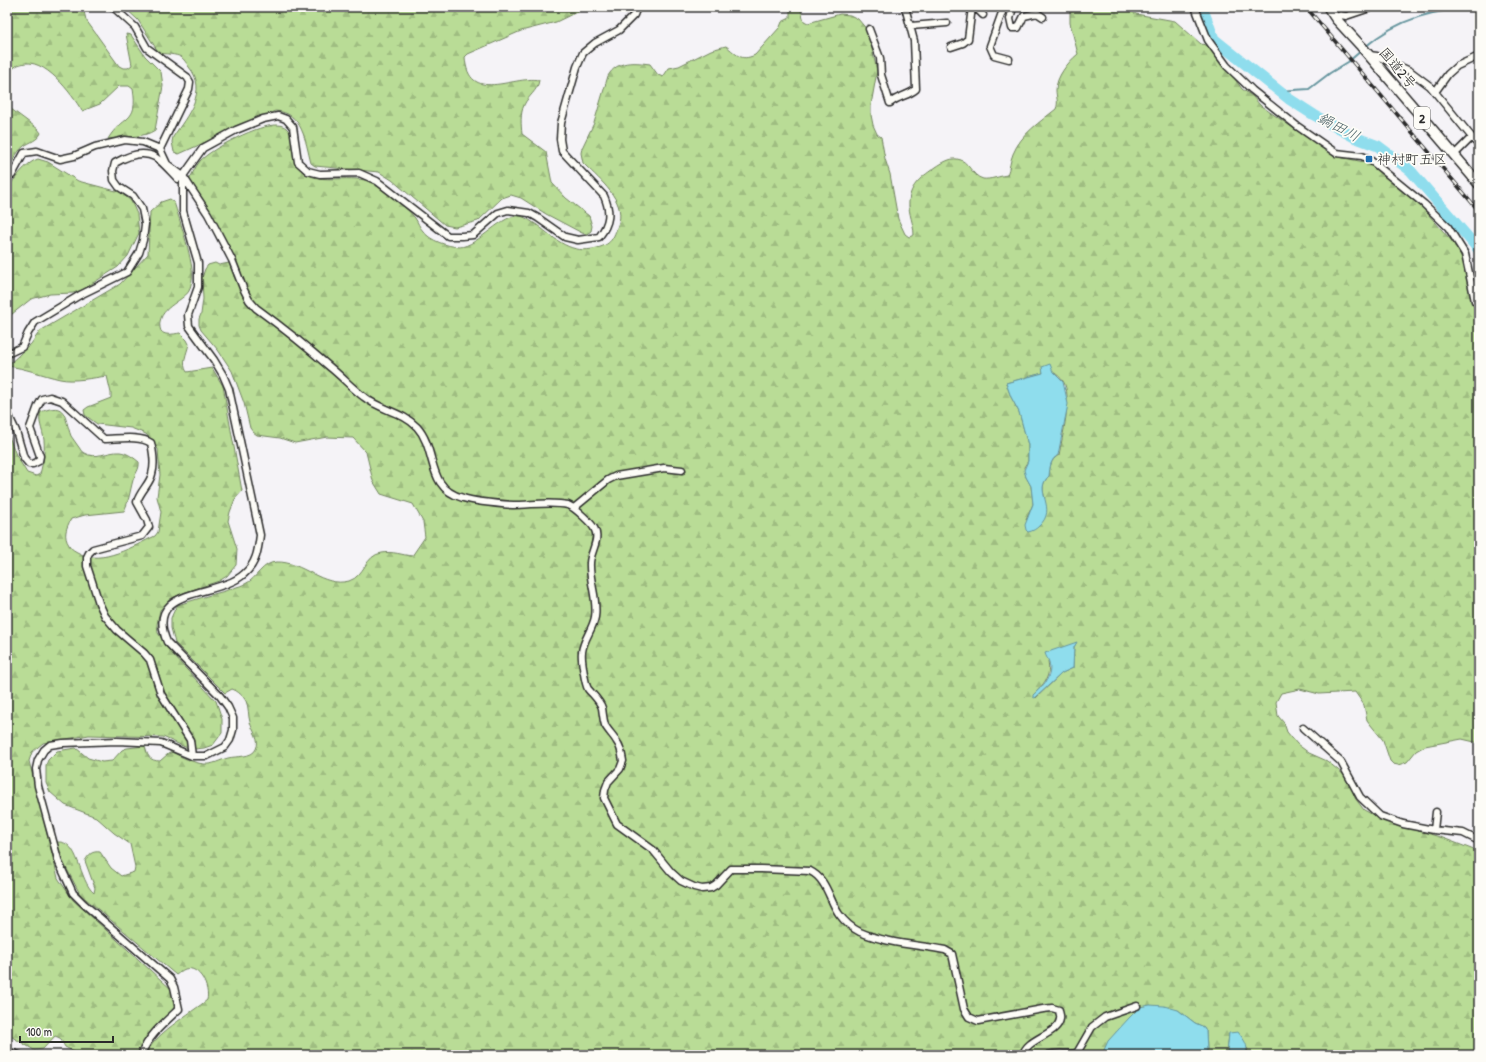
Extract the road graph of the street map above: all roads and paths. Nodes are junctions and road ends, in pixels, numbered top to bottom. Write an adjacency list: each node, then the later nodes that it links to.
1 (113, 7): 24 (street)
2 (637, 7): 26 (street)
3 (905, 7): 15 (street)
4 (972, 7): 17 (street)
5 (977, 7): 11 (street)
6 (1004, 7): 10 (street); 20 (street)
7 (1195, 7): 29 (street)
8 (1328, 7): 13 (highway, 国道2号 / 2)
9 (1373, 7): 13 (street)
10 (1012, 9): 12 (street)
11 (983, 15)
12 (1043, 17)
13 (1336, 19): 18 (highway, 国道2号 / 2)
14 (947, 22): 15 (street)
15 (910, 26): 16 (street)
16 (869, 29)
17 (951, 47)
18 (1365, 51): 21 (street); 25 (highway, 国道2号 / 2)
19 (1479, 56): 21 (street)
20 (1009, 59)
21 (1435, 92): 22 (street)
22 (1472, 137): 23 (street); 25 (street)
23 (1479, 146)
24 (160, 149): 26 (street); 27 (street)
25 (1454, 155): 28 (highway, 国道2号 / 2)
26 (183, 176): 30 (street); 33 (street); 35 (street)
27 (7, 178)
28 (1479, 184)
29 (1479, 305)
30 (7, 354)
31 (7, 412): 35 (street)
32 (682, 470): 33 (street)
33 (574, 508): 43 (street)
34 (1303, 728): 37 (street)
35 (192, 756): 42 (street)
36 (1436, 812): 37 (street)
37 (1434, 830): 38 (street)
38 (1479, 841)
39 (1137, 1006): 44 (street)
40 (7, 1051): 41 (street)
41 (19, 1055)
42 (141, 1055)
43 (1023, 1055)
44 (1048, 1055)

